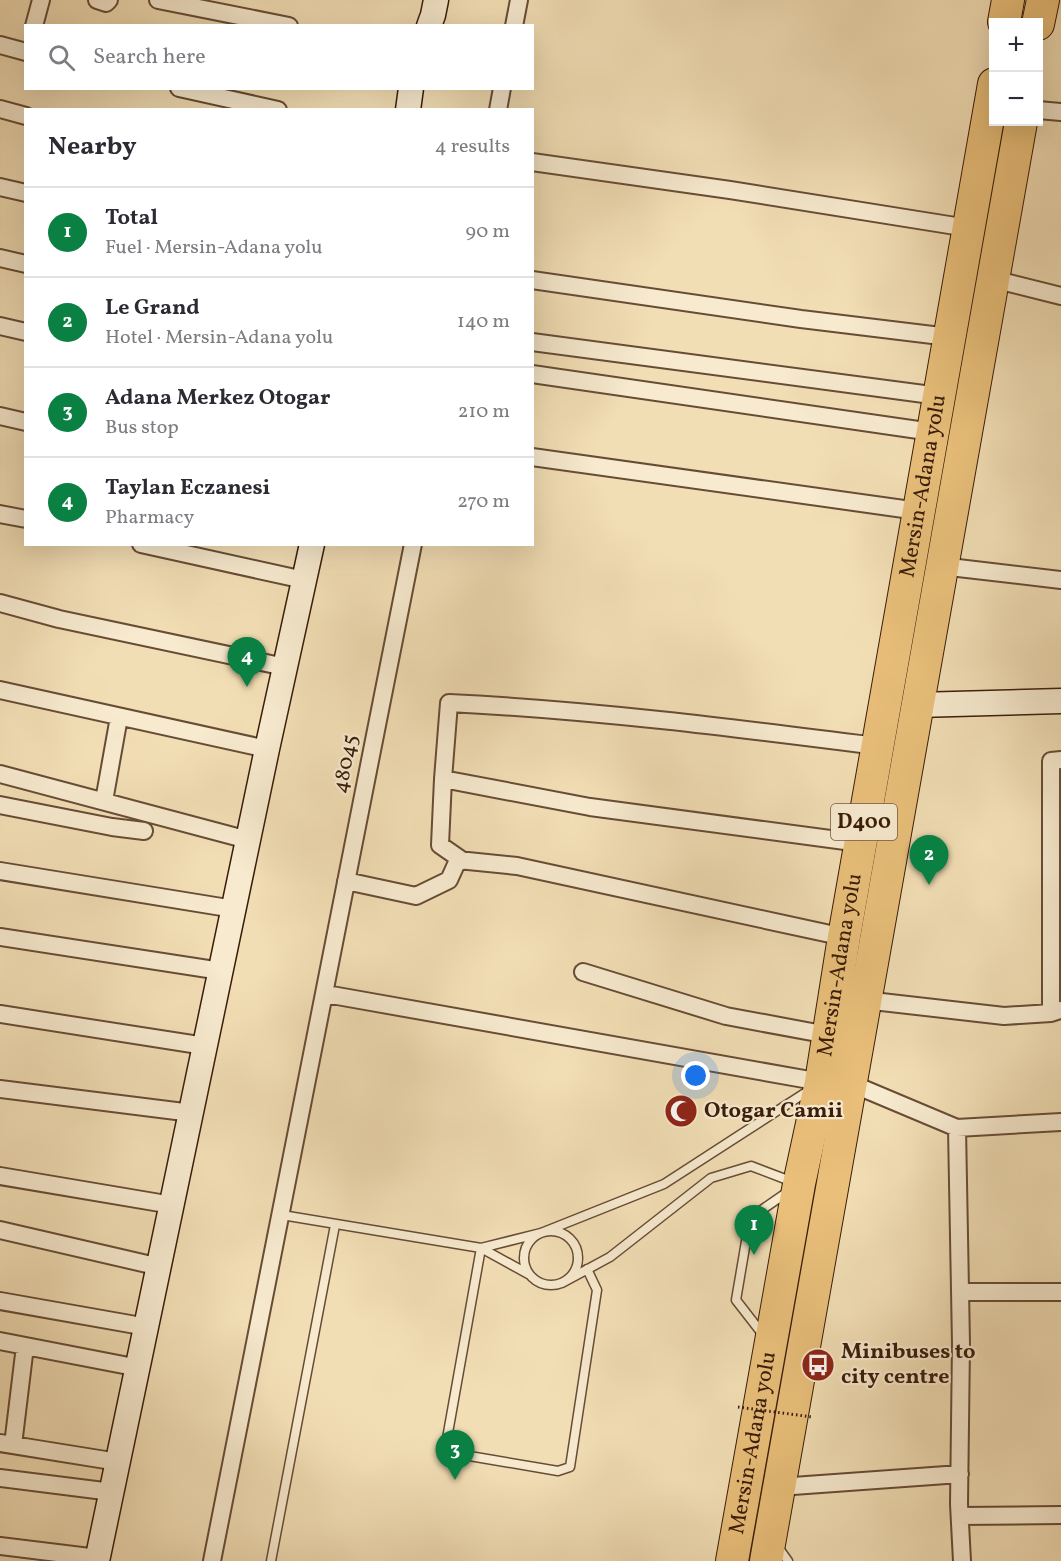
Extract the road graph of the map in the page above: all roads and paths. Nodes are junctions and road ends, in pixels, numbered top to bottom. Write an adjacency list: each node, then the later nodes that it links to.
1 (41, 0): 12 (street)
2 (97, 0): 3 (street)
3 (109, 0)
4 (158, 0): 13 (street)
5 (423, 0): 14 (main road)
6 (436, 0): 15 (main road)
7 (519, 0): 16 (street)
8 (1008, 0): 10 (highway)
9 (1043, 0): 11 (highway)
10 (1005, 18)
11 (1039, 18)
12 (34, 24)
13 (279, 24)
14 (420, 24)
15 (430, 24)
16 (514, 24)
17 (0, 45): 18 (street)
18 (24, 51)
19 (188, 90): 24 (street)
20 (411, 90): 25 (main road)
21 (502, 90): 26 (street)
22 (989, 107): 34 (highway, Mersin-Adana yolu / D400)
23 (0, 108): 29 (street)
24 (269, 108)
25 (408, 108)
26 (498, 108)
27 (1043, 110): 28 (street)
28 (1061, 112)
29 (24, 115)
30 (1020, 126): 37 (highway, Mersin-Adana yolu / D400)
31 (534, 162): 34 (street)
32 (0, 187): 33 (street)
33 (24, 193)
34 (968, 228): 42 (highway, Mersin-Adana yolu / D400)
35 (0, 258): 36 (street)
36 (24, 264)
37 (993, 279): 39 (street); 57 (highway, Mersin-Adana yolu / D400)
38 (534, 280): 42 (street)
39 (1061, 296)
40 (0, 326): 41 (street)
41 (24, 332)
42 (949, 337): 45 (highway, Mersin-Adana yolu / D400)
43 (534, 342): 45 (street)
44 (534, 374): 48 (street)
45 (939, 396): 48 (highway, Mersin-Adana yolu / D400)
46 (0, 416): 47 (street)
47 (24, 422)
48 (932, 432): 50 (highway, Mersin-Adana yolu / D400)
49 (534, 457): 50 (street)
50 (918, 511): 66 (highway, Mersin-Adana yolu / D400)
51 (0, 514): 52 (street)
52 (24, 519)
53 (150, 546): 58 (street)
54 (312, 546): 58 (main road)
55 (327, 546): 127 (main road)
56 (413, 546): 78 (street, 48045)
57 (942, 566): 59 (street); 64 (highway, Mersin-Adana yolu / D400)
58 (304, 580): 61 (main road)
59 (1061, 580)
60 (0, 603): 61 (street)
61 (285, 667): 67 (main road)
62 (0, 690): 65 (street)
63 (1061, 700): 64 (main road)
64 (917, 705): 85 (highway, Mersin-Adana yolu / D400)
65 (119, 717): 67 (street); 71 (street)
66 (877, 747): 70 (street); 75 (highway, Mersin-Adana yolu / D400)
67 (267, 749): 74 (main road)
68 (1061, 760): 86 (street)
69 (0, 774): 71 (street)
70 (443, 778): 75 (street); 76 (street)
71 (104, 801): 74 (street)
72 (0, 805): 73 (street)
73 (144, 831)
74 (248, 840): 79 (main road)
75 (860, 843): 81 (highway, Mersin-Adana yolu / D400)
76 (463, 861): 78 (street); 81 (street)
77 (0, 871): 79 (street)
78 (346, 881): 84 (street, 48045)
79 (234, 909): 82 (main road)
80 (0, 937): 82 (street)
81 (844, 937): 88 (highway, Mersin-Adana yolu / D400)
82 (221, 971): 89 (main road)
83 (583, 972): 88 (street)
84 (326, 994): 90 (street); 98 (street, 48045)
85 (864, 1000): 86 (street); 90 (highway, Mersin-Adana yolu / D400)
86 (1056, 1011)
87 (0, 1014): 89 (street)
88 (828, 1035): 90 (highway, Mersin-Adana yolu / D400)
89 (205, 1046): 92 (main road)
90 (836, 1083): 94 (street); 96 (highway, Mersin-Adana yolu / D400); 101 (lane); 121 (highway, Mersin-Adana yolu / D400)
91 (0, 1089): 92 (street)
92 (192, 1113): 97 (main road)
93 (1061, 1122): 94 (street)
94 (957, 1128): 107 (street)
95 (0, 1176): 97 (street)
96 (799, 1184): 104 (lane); 112 (highway, Mersin-Adana yolu / D400); 112 (lane)
97 (172, 1205): 103 (main road)
98 (282, 1215): 99 (lane); 128 (street, 48045)
99 (335, 1225): 102 (lane); 129 (lane)
100 (0, 1230): 103 (street)
101 (541, 1233): 102 (lane); 105 (lane); 106 (lane)
102 (481, 1248): 104 (lane); 105 (lane)
103 (160, 1268): 110 (main road)
104 (587, 1269): 106 (lane)
105 (530, 1275): 106 (lane)
106 (562, 1283)
107 (960, 1292): 108 (street); 119 (street)
108 (1061, 1292)
109 (0, 1300): 110 (street)
110 (147, 1327): 114 (main road)
111 (0, 1341): 113 (street)
112 (771, 1345): 130 (highway, Mersin-Adana yolu / D400)
113 (25, 1346): 114 (street); 117 (street)
114 (139, 1368): 118 (main road)
115 (738, 1407): 116 (path, bridge)
116 (812, 1417)
117 (6, 1444): 118 (street)
118 (118, 1462): 122 (main road)
119 (960, 1474): 121 (street); 124 (street)
120 (0, 1478): 122 (street)
121 (779, 1487): 126 (highway, Mersin-Adana yolu / D400)
122 (112, 1492): 127 (main road)
123 (1061, 1515): 124 (street)
124 (960, 1516): 132 (street)
125 (0, 1546): 127 (street)
126 (768, 1548): 131 (lane)
127 (102, 1560)
128 (212, 1561)
129 (272, 1561)
130 (732, 1561)
131 (788, 1561)
132 (962, 1561)

